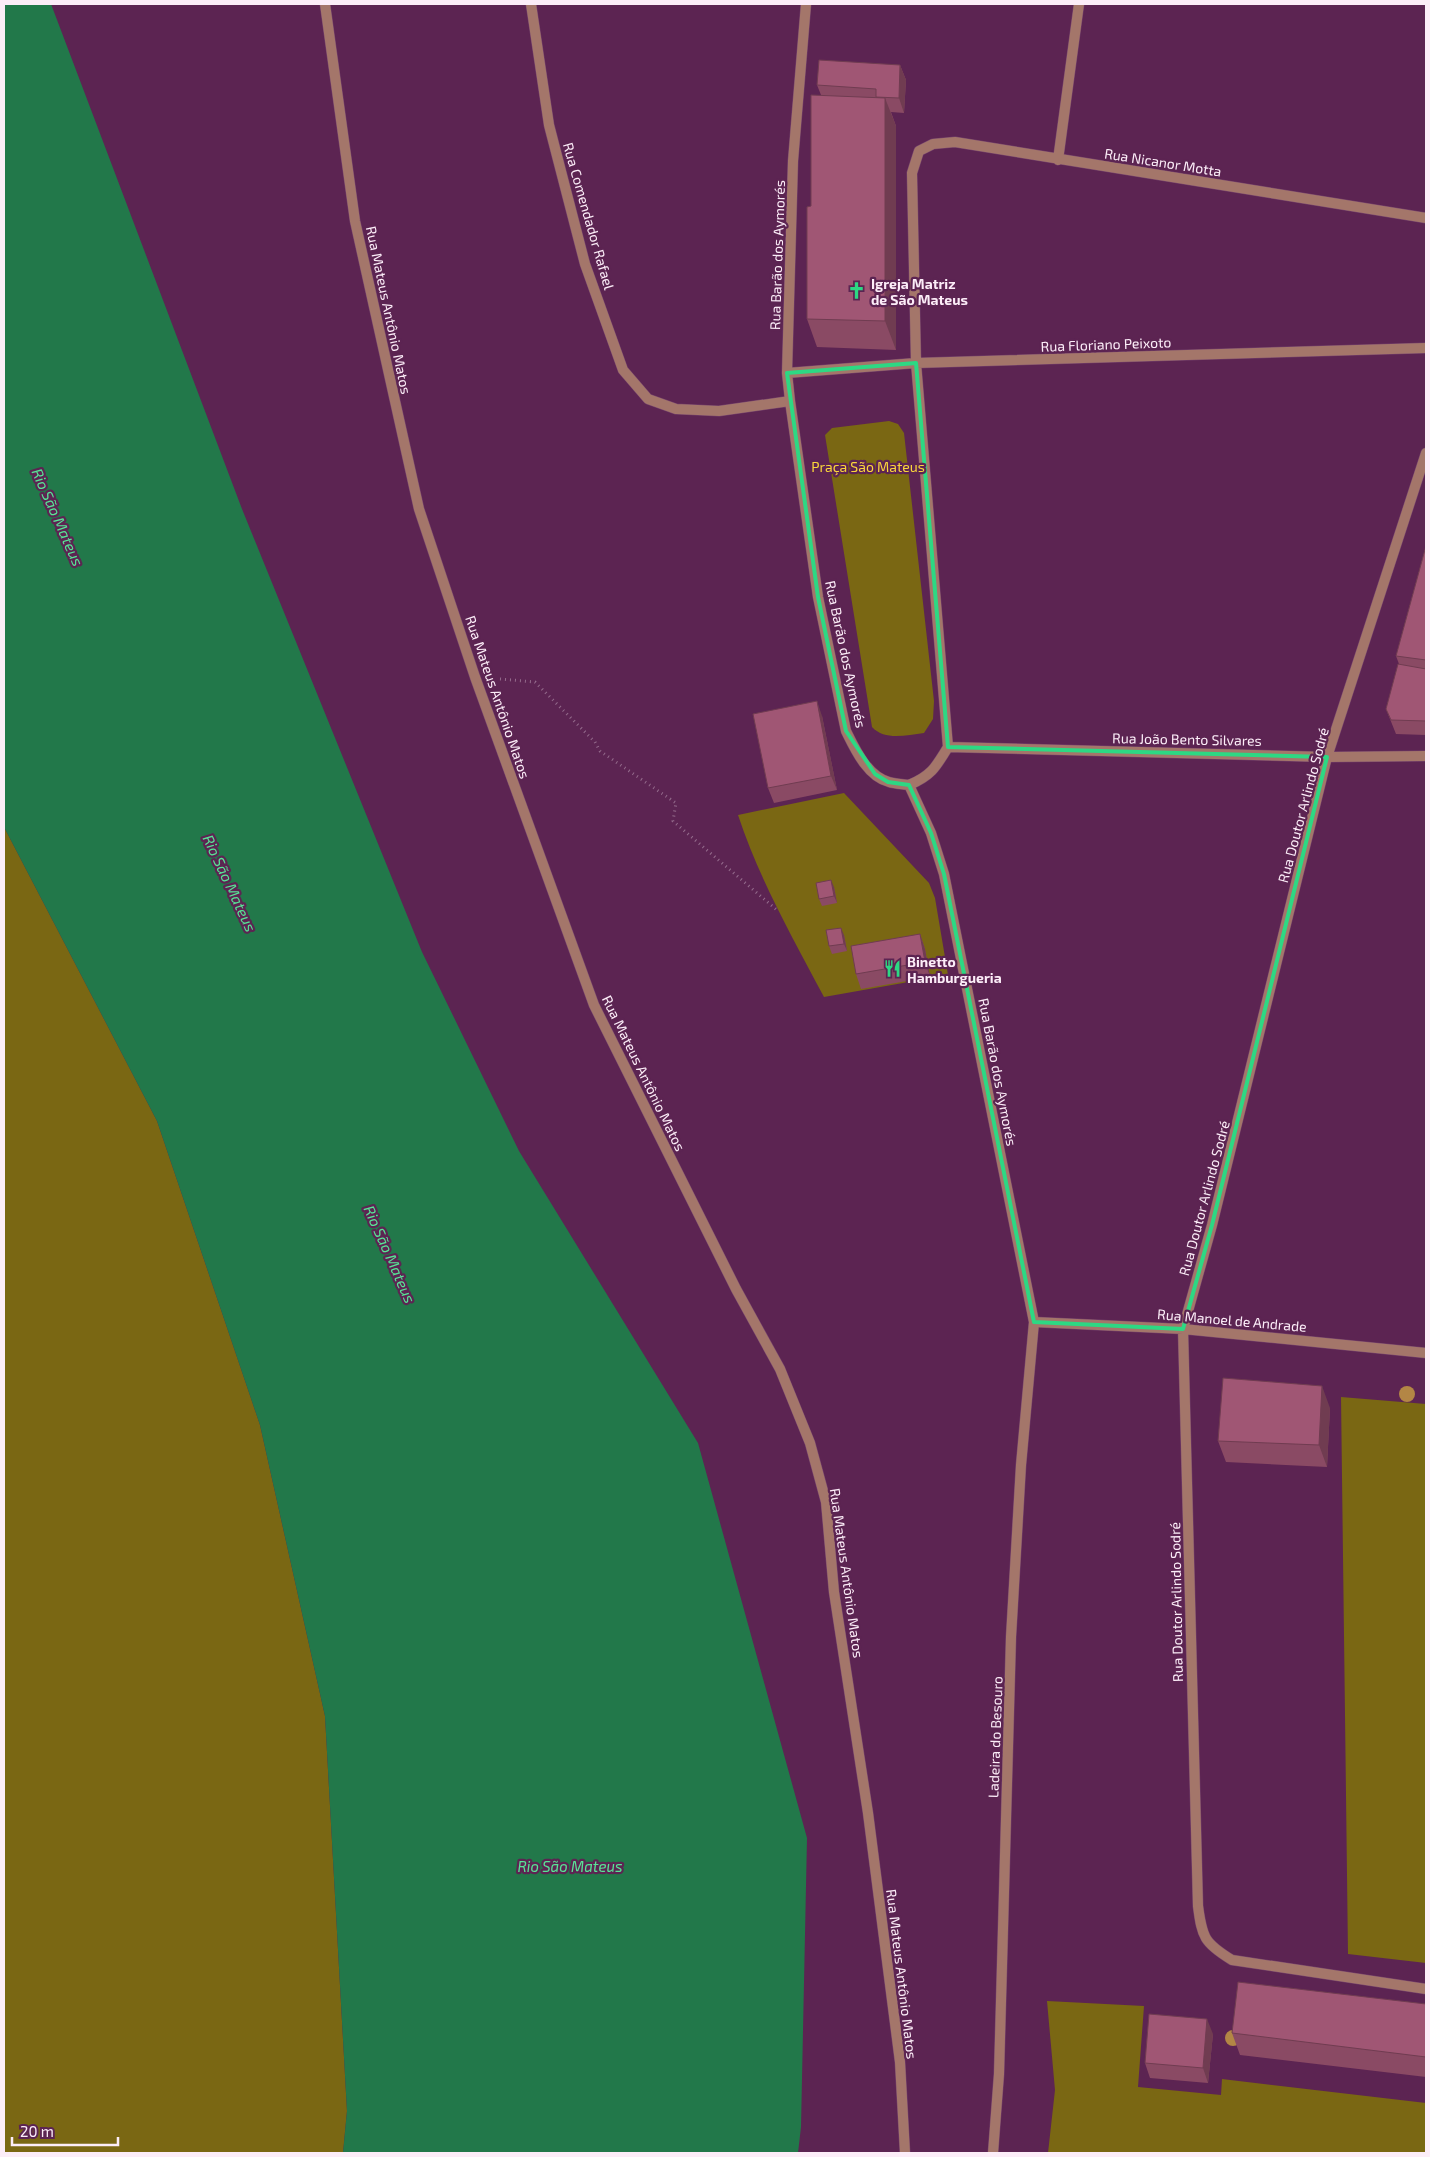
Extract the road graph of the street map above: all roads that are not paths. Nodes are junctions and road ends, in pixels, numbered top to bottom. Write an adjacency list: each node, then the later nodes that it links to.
1 (325, 4): 20 (street, Rua Mateus Antônio Matos)
2 (531, 4): 10 (street, Rua Comendador Rafael)
3 (806, 4): 9 (street, Rua Barão dos Aymorés)
4 (1079, 4): 5 (street)
5 (1058, 160): 6 (street, Rua Nicanor Motta); 8 (street, Rua Nicanor Motta)
6 (1426, 218)
7 (1426, 348): 8 (street, Rua Floriano Peixoto)
8 (916, 364): 9 (street, Rua Floriano Peixoto); 12 (street)
9 (787, 373): 10 (street, Rua Barão dos Aymorés)
10 (790, 401): 15 (street, Rua Barão dos Aymorés)
11 (1426, 453): 13 (street, Rua Doutor Arlindo Sodré)
12 (948, 747): 13 (street, Rua João Bento Silvares); 15 (street)
13 (1328, 756): 14 (street, Rua João Bento Silvares); 17 (street, Rua Doutor Arlindo Sodré)
14 (1426, 756)
15 (909, 785): 16 (street, Rua Barão dos Aymorés)
16 (1034, 1322): 17 (street, Rua Manoel de Andrade); 21 (street, Ladeira do Besouro)
17 (1183, 1328): 18 (street, Rua Manoel de Andrade); 19 (street, Rua Doutor Arlindo Sodré)
18 (1426, 1353)
19 (1426, 1988)
20 (905, 2153)
21 (993, 2153)

